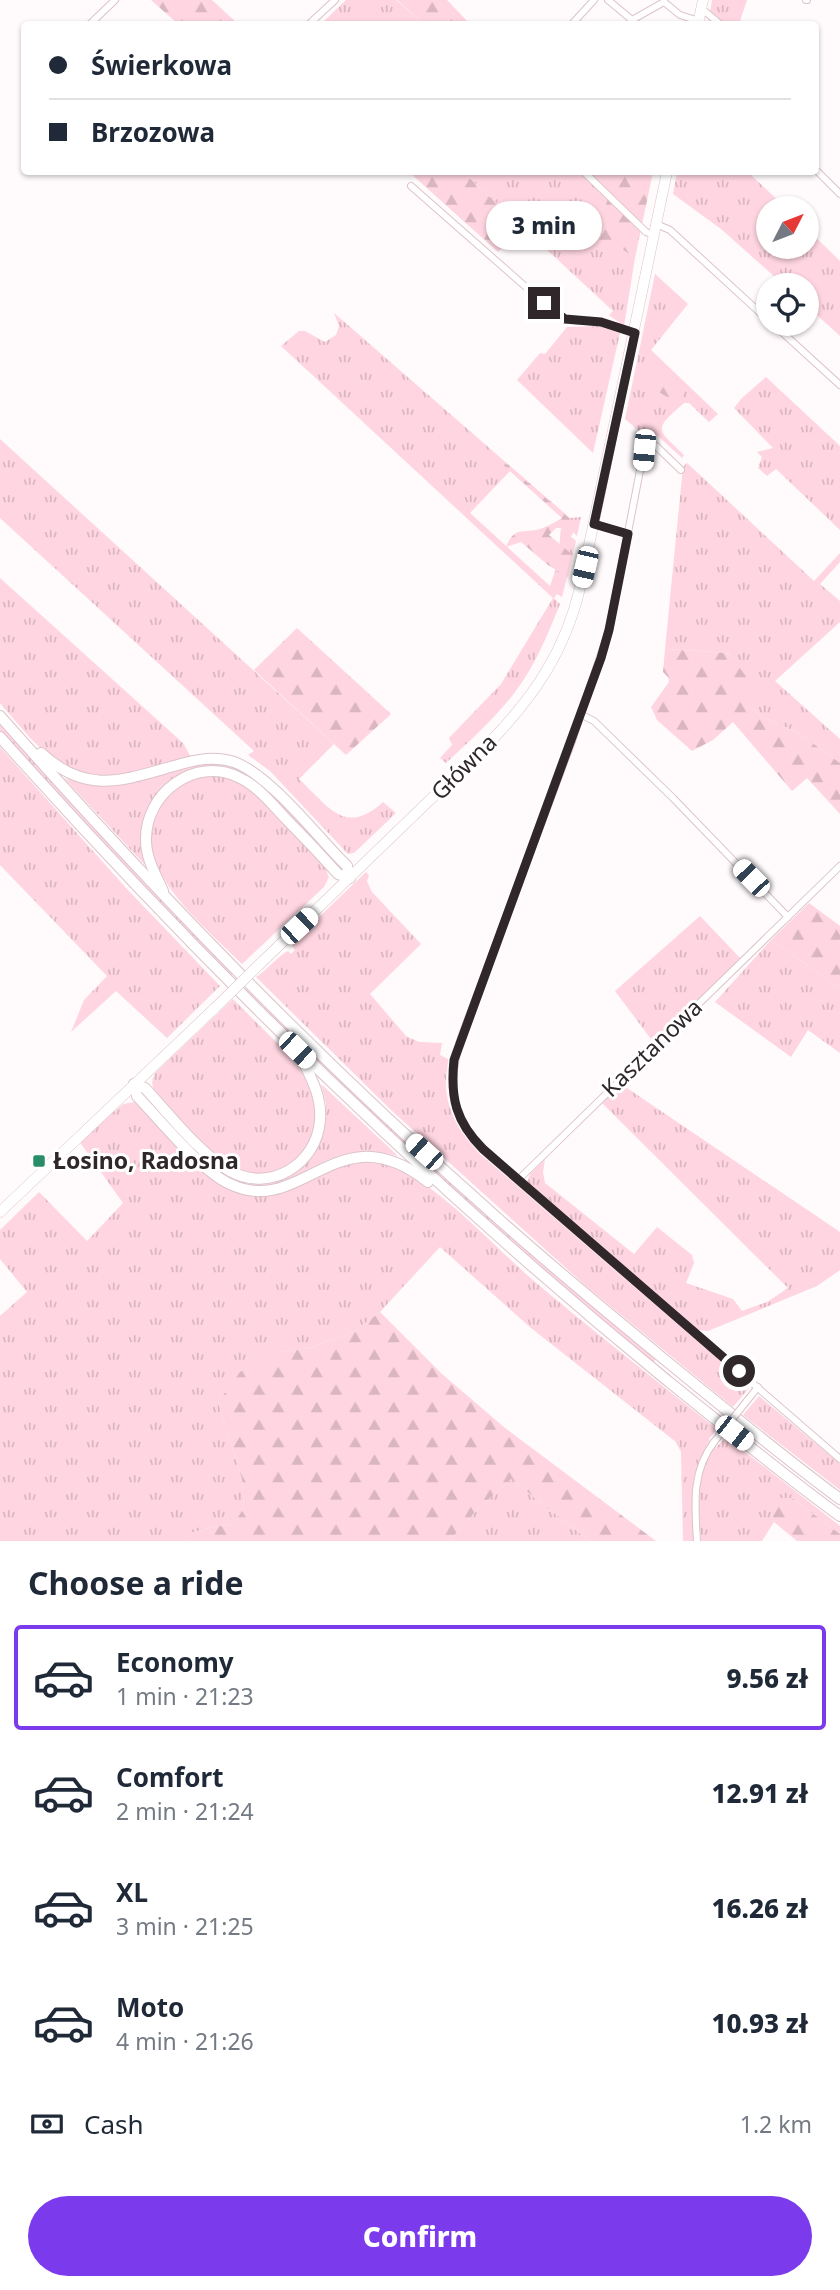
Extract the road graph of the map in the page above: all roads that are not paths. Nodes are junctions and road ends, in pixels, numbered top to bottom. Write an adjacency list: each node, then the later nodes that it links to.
1 (115, 0): 7 (street)
2 (594, 0): 9 (street)
3 (608, 0): 10 (street)
4 (333, 1): 8 (street)
5 (664, 1): 11 (street); 12 (street)
6 (702, 4): 13 (street)
7 (93, 21)
8 (312, 21)
9 (575, 21)
10 (630, 21)
11 (633, 21)
12 (694, 21)
13 (717, 21)
14 (819, 173): 18 (street)
15 (587, 175): 19 (street)
16 (666, 175): 19 (main road, Główna)
17 (411, 186): 21 (street)
18 (840, 194)
19 (655, 230): 20 (street); 21 (main road, Główna)
20 (756, 309)
21 (635, 333): 25 (main road, Główna)
22 (786, 336): 23 (street)
23 (840, 385)
24 (681, 470): 26 (street)
25 (594, 524): 26 (street); 31 (main road, Główna)
26 (628, 534): 28 (street)
27 (0, 715): 31 (highway); 32 (highway)
28 (582, 715): 33 (street); 36 (street)
29 (0, 737): 34 (highway)
30 (840, 866): 33 (street, Kasztanowa)
31 (350, 878): 32 (highway); 35 (main road, Główna, bridge)
32 (168, 901): 41 (highway)
33 (788, 917): 36 (street, Kasztanowa)
34 (297, 1050): 35 (highway); 38 (highway)
35 (134, 1084): 37 (main road, Główna); 38 (highway)
36 (518, 1180): 39 (street)
37 (0, 1212)
38 (473, 1215): 42 (highway)
39 (758, 1387): 40 (street); 43 (street, bridge)
40 (840, 1459)
41 (840, 1499)
42 (840, 1516)
43 (697, 1541)

